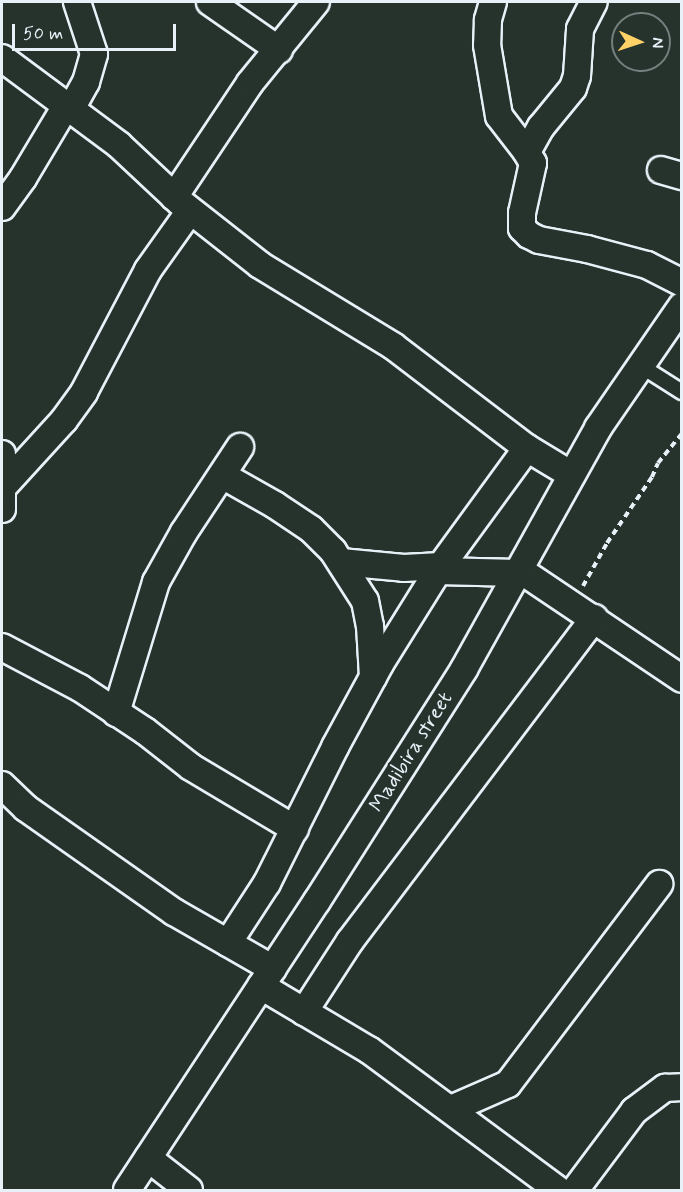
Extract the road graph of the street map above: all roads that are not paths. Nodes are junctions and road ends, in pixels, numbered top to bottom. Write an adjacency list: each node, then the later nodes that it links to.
1 (77, 2): 8 (street)
2 (210, 2): 6 (street)
3 (316, 2): 6 (street)
4 (493, 2): 9 (street)
5 (594, 2): 9 (street)
6 (279, 50): 10 (street)
7 (2, 58): 8 (street)
8 (68, 108): 10 (street); 11 (street)
9 (527, 152): 12 (street)
10 (182, 204): 17 (street); 21 (street)
11 (2, 207)
12 (681, 283)
13 (681, 306): 14 (street, Madibira street)
14 (641, 366): 15 (lane); 20 (street, Madibira street)
15 (681, 392)
16 (240, 447): 19 (street)
17 (527, 448): 20 (street); 23 (street)
18 (2, 454): 21 (street)
19 (222, 475): 22 (street); 29 (street)
20 (572, 476): 24 (street, Madibira street)
21 (2, 498)
22 (341, 562): 23 (street); 27 (street)
23 (440, 568): 24 (street); 27 (street)
24 (518, 571): 25 (street); 34 (street, Madibira street)
25 (584, 612): 28 (street); 35 (street)
26 (2, 647): 29 (street)
27 (373, 677): 31 (street)
28 (681, 679)
29 (116, 713): 31 (street)
30 (2, 785): 33 (street)
31 (295, 829): 33 (street)
32 (659, 884): 37 (street)
33 (228, 943): 34 (street)
34 (267, 977): 35 (street); 38 (street, Madibira street)
35 (304, 1012): 37 (street)
36 (681, 1087): 42 (street)
37 (451, 1109): 41 (street)
38 (148, 1158): 39 (street, Madibira street); 40 (street)
39 (127, 1191)
40 (189, 1191)
41 (558, 1191)
42 (575, 1191)

